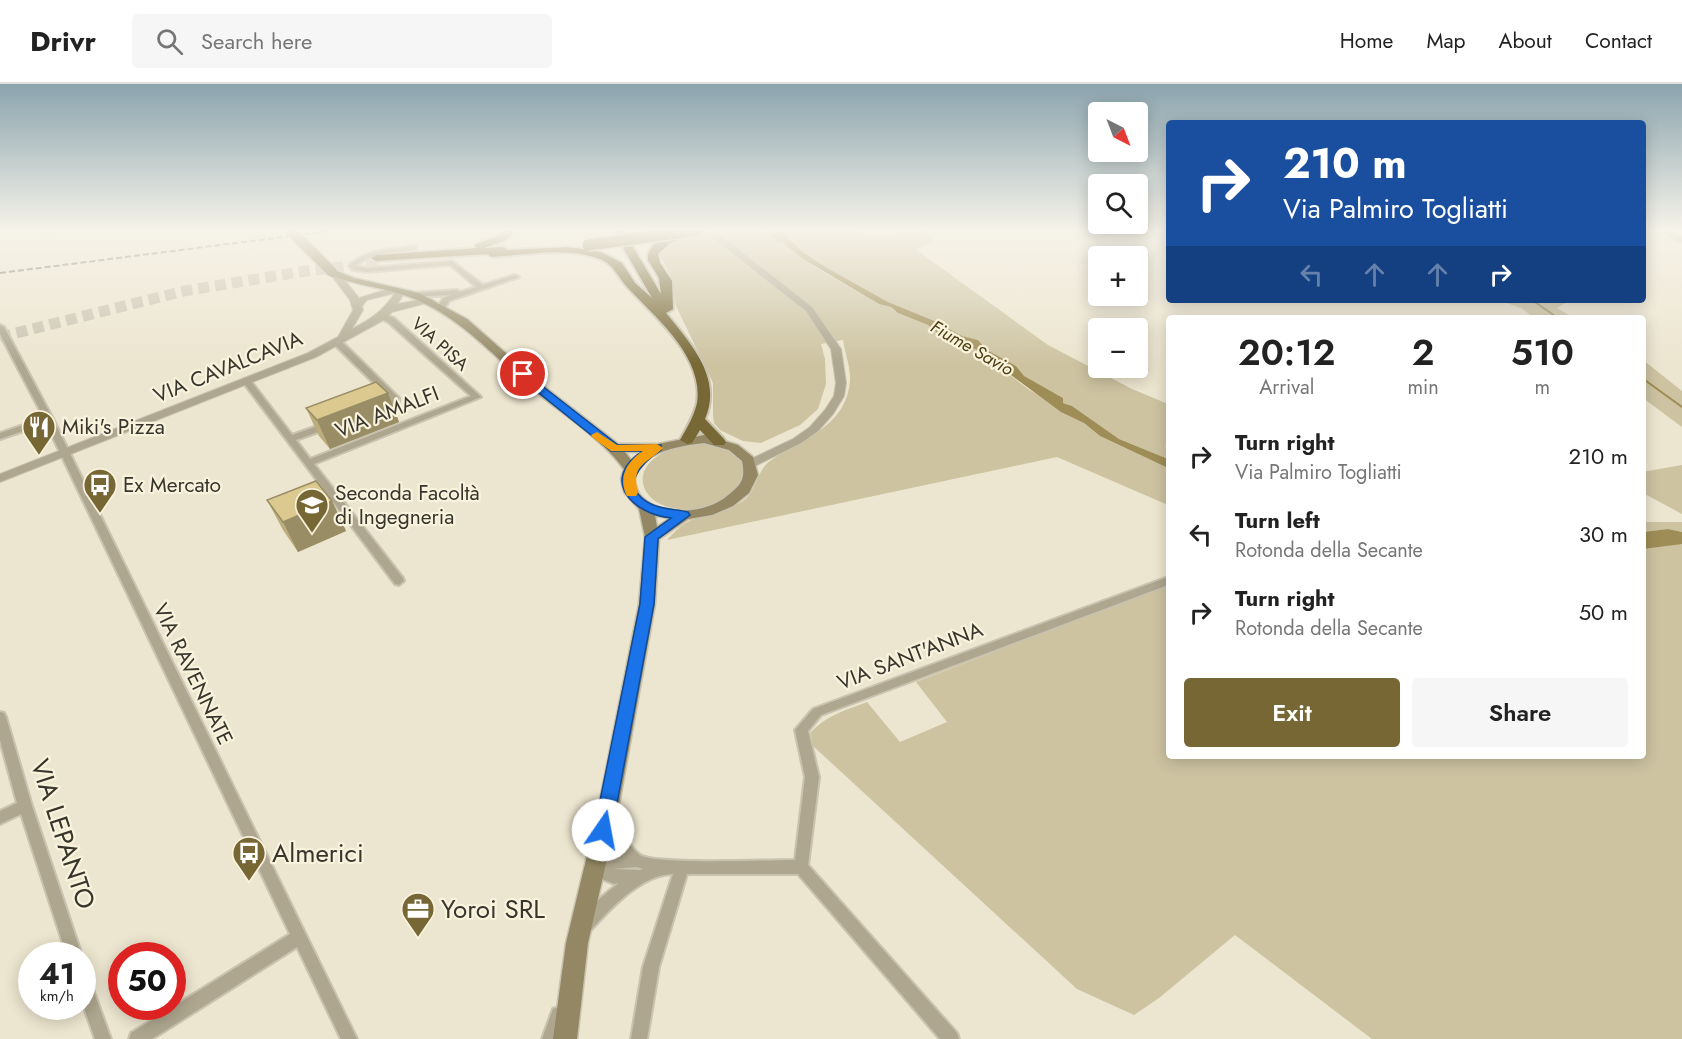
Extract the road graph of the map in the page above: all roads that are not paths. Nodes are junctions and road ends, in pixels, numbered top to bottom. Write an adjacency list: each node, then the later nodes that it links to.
1 (334, 274): 15 (street)
2 (336, 275): 10 (main road)
3 (466, 275): 9 (street)
4 (624, 275): 20 (highway)
5 (641, 275): 17 (highway)
6 (661, 275): 17 (highway)
7 (765, 275): 34 (street)
8 (515, 277): 9 (street)
9 (482, 288): 11 (street)
10 (398, 291): 13 (main road); 15 (street); 16 (street, VIA CAVALCAVIA)
11 (463, 292): 12 (street); 14 (street)
12 (447, 293): 13 (street); 14 (street)
13 (415, 294): 14 (main road)
14 (436, 305): 16 (street, VIA CAVALCAVIA); 31 (main road)
15 (357, 306): 19 (street, VIA CAVALCAVIA)
16 (385, 313): 19 (street, VIA CAVALCAVIA); 22 (street, VIA PISA)
17 (668, 316): 20 (highway)
18 (0, 327): 24 (street, VIA RAVENNATE)
19 (337, 342): 21 (street, VIA CAVALCAVIA); 23 (street)
20 (690, 351): 25 (highway)
21 (247, 382): 28 (street); 33 (street, VIA CAVALCAVIA)
22 (477, 397): 35 (street, VIA AMALFI)
23 (375, 408)
24 (49, 419): 27 (street); 33 (street, VIA RAVENNATE)
25 (700, 421): 29 (highway); 30 (highway)
26 (333, 423): 28 (street)
27 (0, 436)
28 (292, 438): 35 (street)
29 (687, 440): 30 (main road); 32 (main road)
30 (719, 442): 34 (main road)
31 (615, 448): 32 (main road); 36 (main road)
32 (657, 448): 36 (main road)
33 (64, 453): 37 (street, VIA CAVALCAVIA); 52 (street, VIA RAVENNATE)
34 (747, 459): 39 (main road)
35 (310, 462): 41 (street)
36 (631, 470): 38 (main road)
37 (0, 478)
38 (646, 507): 39 (main road); 40 (main road)
39 (684, 515): 40 (main road)
40 (652, 537): 45 (main road)
41 (399, 581)
42 (1166, 582): 48 (street, VIA SANT'ANNA)
43 (1, 724): 44 (street, VIA LEPANTO)
44 (25, 806): 46 (street); 53 (street, VIA LEPANTO)
45 (608, 810): 49 (street); 50 (main road)
46 (0, 818)
47 (681, 867): 48 (street); 49 (street); 60 (street)
48 (801, 867): 61 (street)
49 (639, 868): 50 (street); 51 (street)
50 (595, 869): 51 (main road)
51 (579, 937): 58 (street); 59 (main road)
52 (298, 938): 56 (street); 57 (street, VIA RAVENNATE)
53 (70, 942)
54 (96, 1019): 55 (street)
55 (103, 1039)
56 (137, 1039)
57 (349, 1039)
58 (550, 1039)
59 (565, 1039)
60 (639, 1039)
61 (951, 1039)

